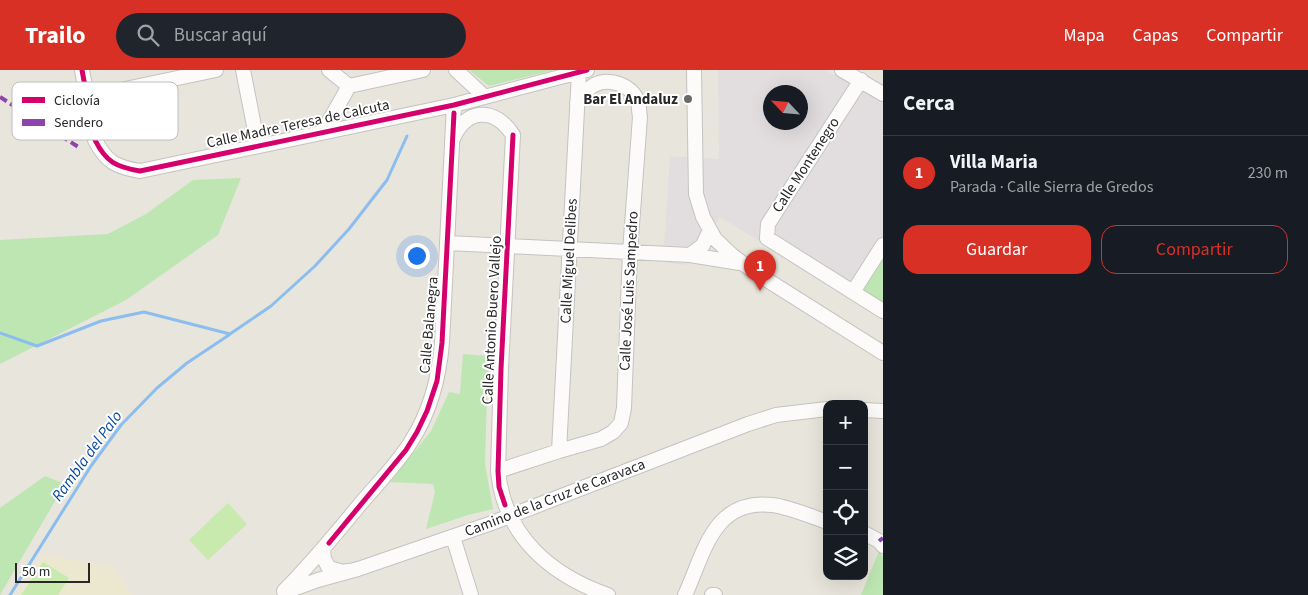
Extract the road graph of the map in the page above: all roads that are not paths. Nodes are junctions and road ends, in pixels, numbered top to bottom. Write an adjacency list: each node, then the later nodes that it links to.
1 (216, 70): 11 (street)
2 (242, 70): 20 (street)
3 (329, 70): 12 (street)
4 (423, 70): 9 (street)
5 (456, 70): 14 (street)
6 (694, 70): 21 (street)
7 (842, 70): 10 (street)
8 (583, 71): 14 (street, Calle Madre Teresa de Calcuta); 15 (street, Calle Miguel Delibes)
9 (398, 73): 12 (street)
10 (861, 80): 13 (street); 31 (street, Calle Montenegro)
11 (159, 82)
12 (349, 86): 17 (street)
13 (883, 94)
14 (485, 97): 16 (street, Calle Madre Teresa de Calcuta)
15 (577, 103): 27 (street, Calle Miguel Delibes); 28 (street, Calle José Luis Sampedro)
16 (454, 105): 17 (street, Calle Madre Teresa de Calcuta); 19 (street, Calle Balanegra)
17 (323, 132): 20 (street, Calle Madre Teresa de Calcuta)
18 (95, 140): 20 (street, Calle Madre Teresa de Calcuta)
19 (452, 141): 22 (street, Calle Balanegra); 25 (street, Calle Antonio Buero Vallejo)
20 (258, 146)
21 (710, 230): 23 (street); 26 (street)
22 (447, 243): 25 (street); 44 (street, Calle Balanegra)
23 (703, 245): 26 (street); 29 (street)
24 (883, 245): 31 (street)
25 (508, 246): 27 (street); 38 (street, Calle Antonio Buero Vallejo)
26 (723, 246): 30 (street)
27 (570, 249): 28 (street); 37 (street, Calle Miguel Delibes)
28 (630, 252): 29 (street); 37 (street, Calle José Luis Sampedro)
29 (690, 254): 30 (street)
30 (742, 263): 33 (street)
31 (853, 292): 32 (street, Calle Montenegro)
32 (883, 311)
33 (883, 354)
34 (823, 410): 39 (street, Camino de la Cruz de Caravaca)
35 (868, 410): 36 (street)
36 (883, 411)
37 (559, 451): 38 (street, Calle José Luis Sampedro)
38 (498, 472): 39 (street, Calle Antonio Buero Vallejo)
39 (509, 517): 42 (street, Camino de la Cruz de Caravaca); 50 (street, Calle Antonio Buero Vallejo)
40 (823, 521): 51 (street)
41 (868, 535): 43 (street)
42 (453, 537): 45 (street, Camino de la Cruz de Caravaca); 49 (street)
43 (882, 542)
44 (323, 549): 45 (street); 47 (street, Calle Balanegra)
45 (358, 569): 46 (street, Camino de la Cruz de Caravaca)
46 (303, 591): 48 (street, Camino de la Cruz de Caravaca)
47 (280, 595)
48 (285, 595)
49 (471, 595)
50 (608, 595)
51 (685, 595)

